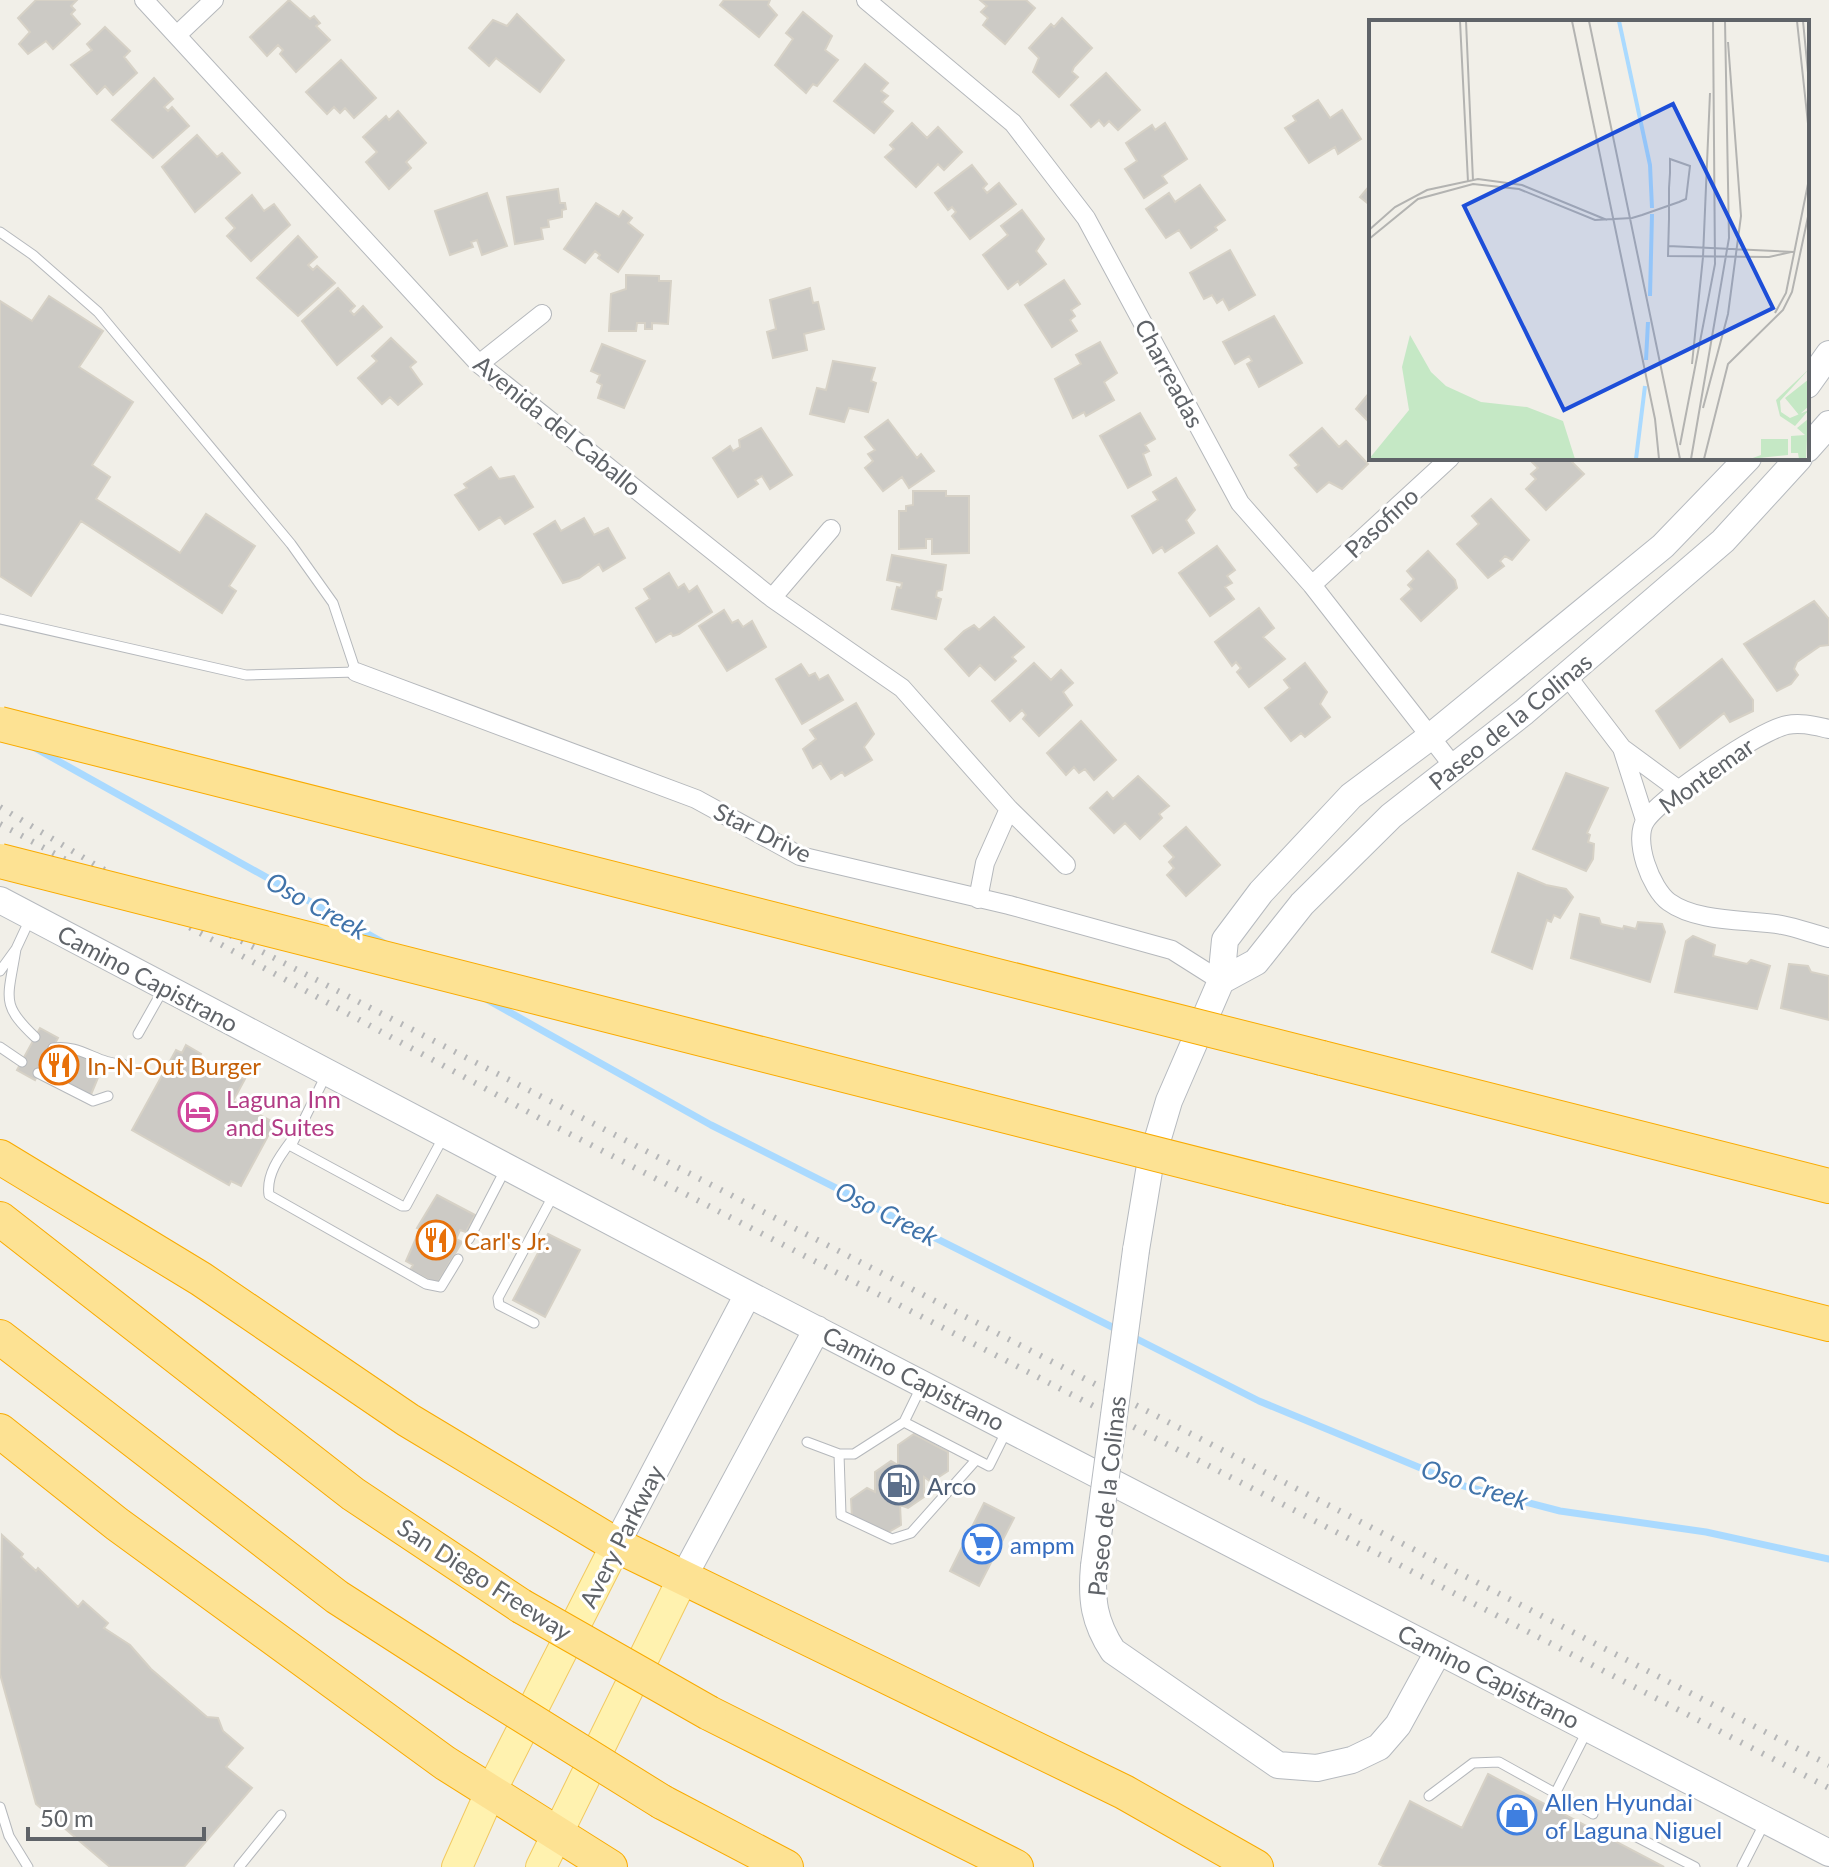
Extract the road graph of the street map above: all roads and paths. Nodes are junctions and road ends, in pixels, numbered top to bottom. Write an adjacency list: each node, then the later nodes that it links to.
1 (144, 0): 4 (street, Avenida del Caballo)
2 (214, 0): 4 (street)
3 (866, 0): 17 (street, Charreadas)
4 (177, 35): 8 (street, Avenida del Caballo)
5 (0, 232): 20 (lane)
6 (542, 314): 8 (street)
7 (1829, 354): 9 (main road)
8 (479, 364): 18 (street, Avenida del Caballo)
9 (1809, 382)
10 (1829, 424): 11 (main road)
11 (1809, 447)
12 (1448, 460): 17 (street, Pasofino)
13 (1746, 460): 16 (main road, Paseo de la Colinas)
14 (1797, 460): 21 (main road, Paseo de la Colinas)
15 (831, 529): 18 (street)
16 (1663, 546): 21 (main road); 24 (main road, Paseo de la Colinas)
17 (1312, 585): 24 (street, Charreadas)
18 (772, 598): 28 (street, Avenida del Caballo)
19 (0, 619): 20 (lane)
20 (356, 672): 32 (street, Star Drive)
21 (1567, 676): 25 (street); 26 (main road, Paseo de la Colinas)
22 (0, 724): 53 (highway, bridge)
23 (1829, 729): 27 (street, Montemar)
24 (1430, 737): 26 (street, Charreadas); 38 (main road, Paseo de la Colinas)
25 (1622, 748): 27 (street); 29 (street)
26 (1454, 767): 38 (main road, Paseo de la Colinas)
27 (1679, 790): 29 (street, Montemar)
28 (1009, 809): 31 (street, Avenida del Caballo); 32 (street)
29 (1645, 820): 35 (street, Montemar)
30 (0, 861): 60 (highway, bridge)
31 (1066, 865)
32 (978, 899): 38 (street, Star Drive)
33 (0, 900): 34 (main road, Camino Capistrano)
34 (31, 917): 36 (lane); 39 (main road, Camino Capistrano)
35 (1829, 938)
36 (16, 949): 37 (lane); 41 (lane)
37 (0, 971)
38 (1221, 981): 72 (main road, Paseo de la Colinas, bridge)
39 (165, 986): 40 (lane); 46 (main road, Camino Capistrano)
40 (138, 1034)
41 (35, 1037)
42 (0, 1047): 44 (lane)
43 (53, 1048): 45 (lane)
44 (22, 1062)
45 (123, 1064)
46 (328, 1072): 49 (main road, Camino Capistrano); 50 (lane)
47 (38, 1073): 48 (lane)
48 (108, 1096)
49 (445, 1135): 50 (lane); 52 (main road, Camino Capistrano)
50 (291, 1141): 57 (lane)
51 (0, 1157): 70 (highway)
52 (506, 1168): 54 (main road, Camino Capistrano); 56 (lane)
53 (1829, 1186)
54 (555, 1193): 58 (main road, Camino Capistrano); 59 (lane)
55 (0, 1219): 90 (highway, San Diego Freeway, bridge)
56 (469, 1239)
57 (458, 1259)
58 (748, 1294): 61 (main road, Camino Capistrano); 70 (main road, Avery Parkway)
59 (534, 1323)
60 (1829, 1324)
61 (817, 1329): 63 (main road, Camino Capistrano); 71 (main road)
62 (0, 1337): 89 (highway, bridge)
63 (923, 1382): 64 (lane); 65 (main road, Camino Capistrano)
64 (904, 1422): 68 (lane); 69 (lane)
65 (1009, 1427): 69 (lane); 72 (main road, Camino Capistrano)
66 (0, 1431): 75 (highway)
67 (807, 1442): 68 (lane)
68 (839, 1454): 69 (lane)
69 (976, 1460)
70 (616, 1545): 71 (highway); 75 (main road, Avery Parkway)
71 (683, 1578): 81 (main road); 91 (highway)
72 (1438, 1652): 73 (main road, Camino Capistrano)
73 (1589, 1727): 74 (lane); 80 (main road, Camino Capistrano)
74 (1556, 1792): 76 (lane); 78 (lane)
75 (490, 1793): 81 (highway); 86 (main road, Avery Parkway)
76 (1429, 1796)
77 (0, 1807): 84 (lane)
78 (1593, 1814)
79 (281, 1815): 85 (lane)
80 (1767, 1820): 83 (main road, Camino Capistrano); 93 (lane)
81 (557, 1834): 87 (main road); 88 (highway)
82 (1631, 1834): 92 (lane)
83 (1829, 1853)
84 (28, 1867)
85 (239, 1867)
86 (457, 1867)
87 (541, 1867)
88 (610, 1867)
89 (786, 1867)
90 (1016, 1867)
91 (1256, 1867)
92 (1695, 1867)
93 (1742, 1867)

